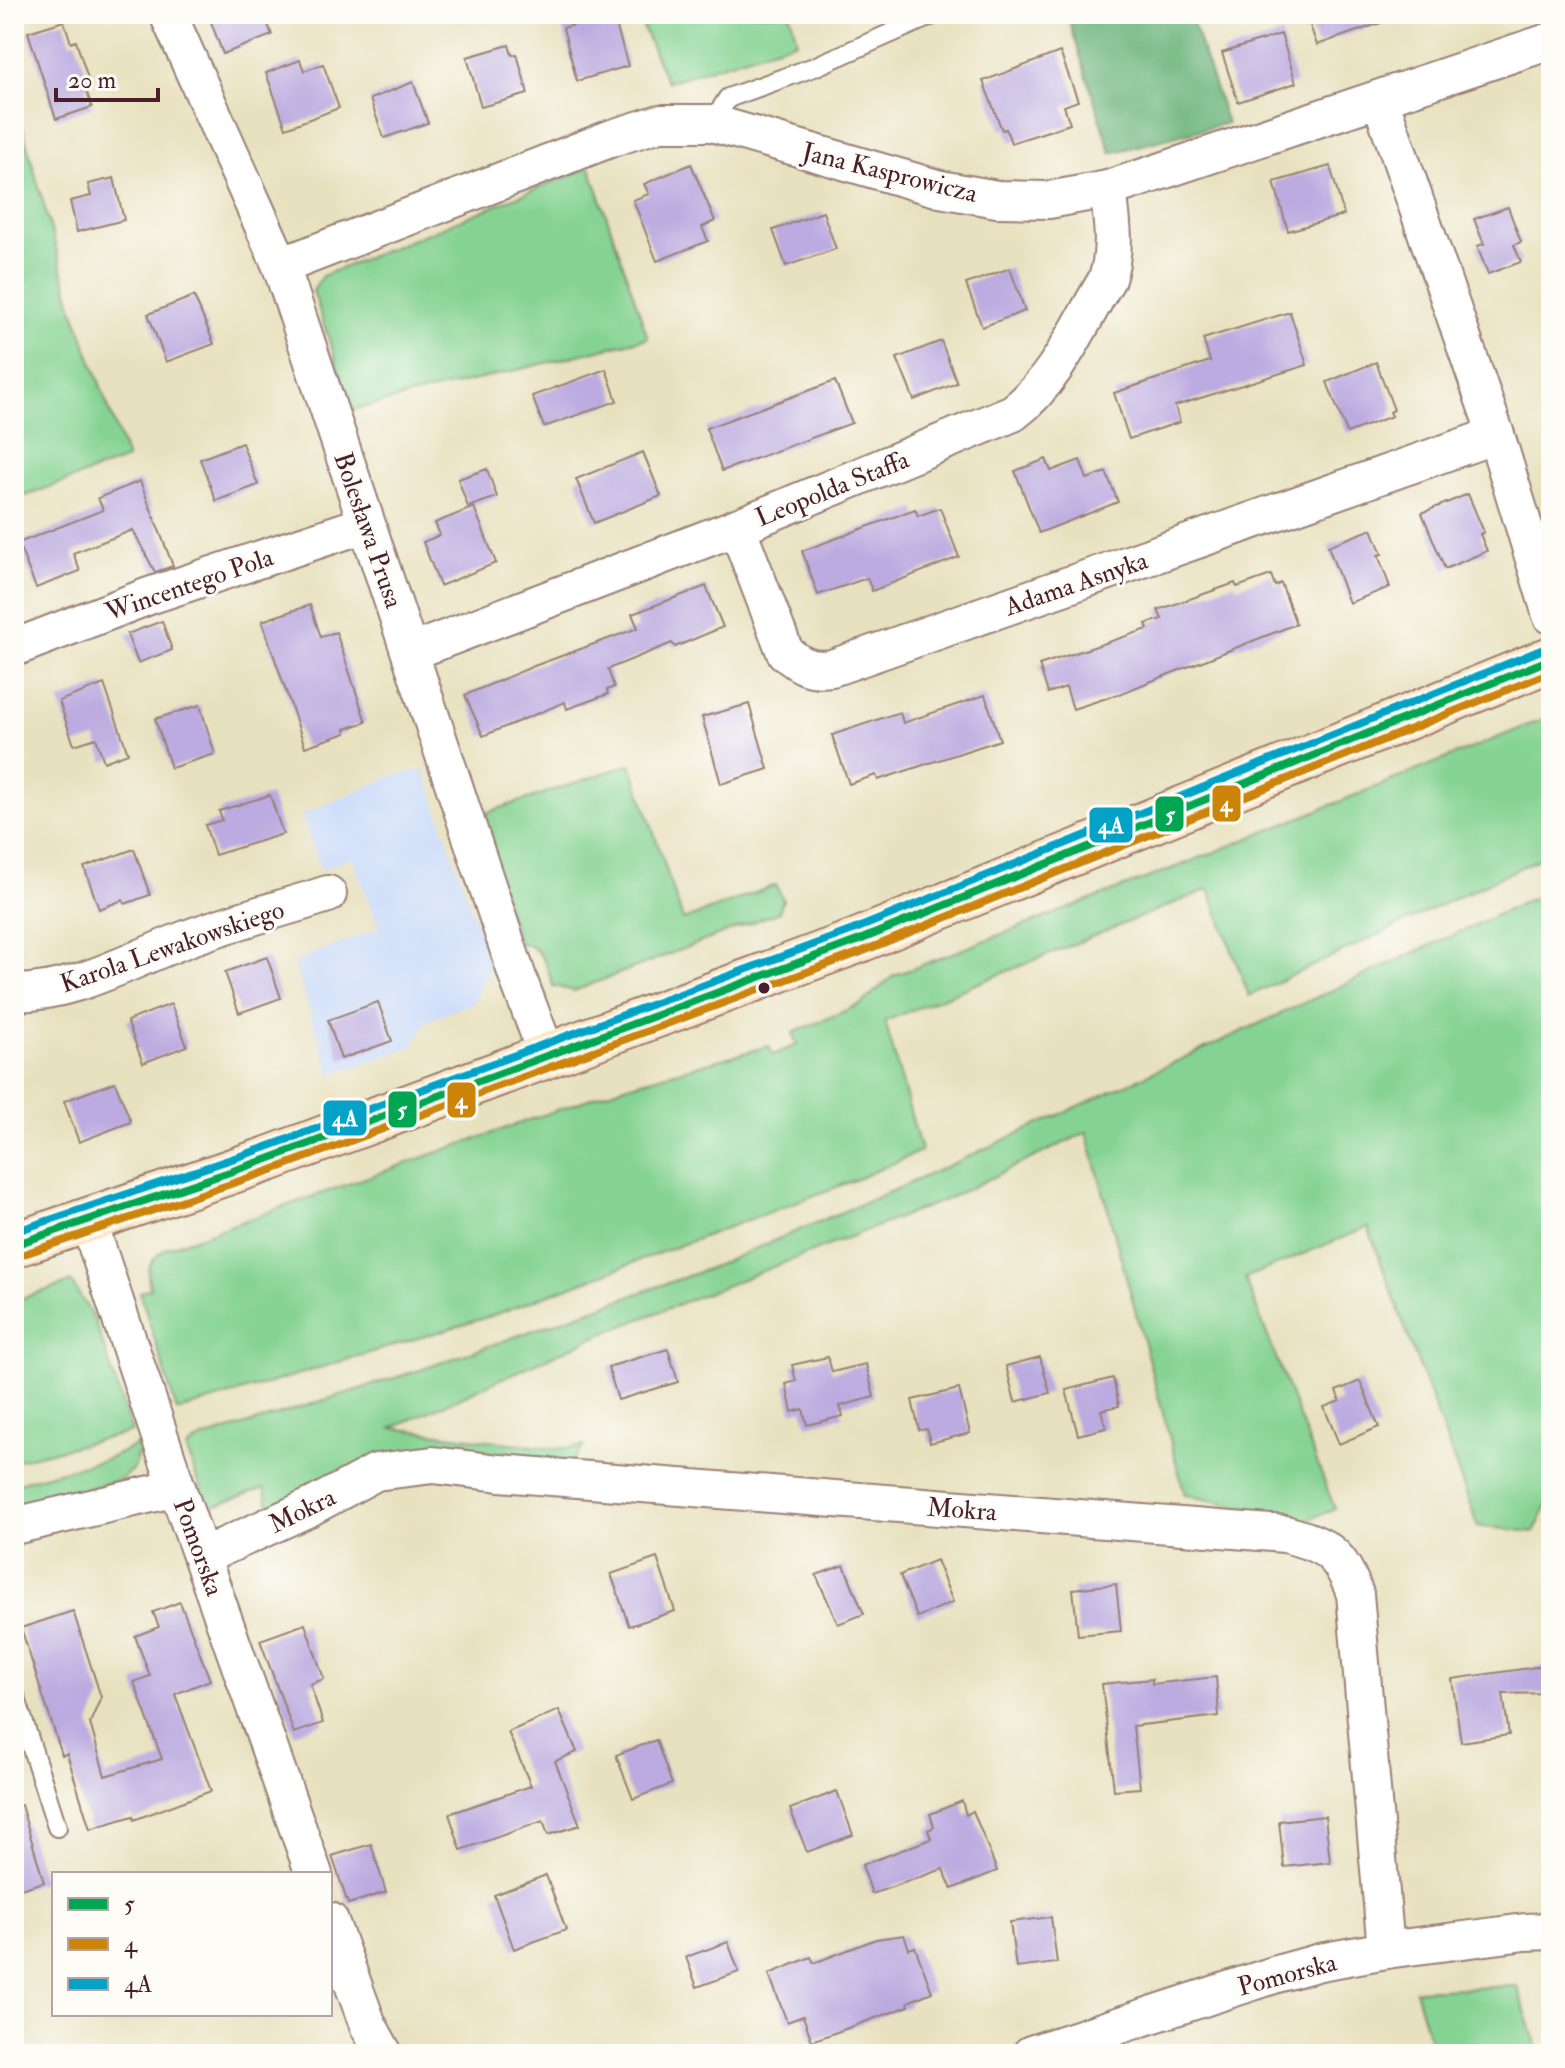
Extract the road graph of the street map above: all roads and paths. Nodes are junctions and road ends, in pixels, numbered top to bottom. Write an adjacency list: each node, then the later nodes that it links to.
1 (168, 14): 7 (street, Bolesława Prusa)
2 (935, 14): 5 (lane)
3 (1551, 41): 4 (street, Jana Kasprowicza)
4 (1380, 99): 6 (street, Jana Kasprowicza); 8 (street)
5 (712, 123): 6 (street, Jana Kasprowicza); 7 (street, Jana Kasprowicza)
6 (1108, 189): 10 (street, Leopolda Staffa)
7 (281, 266): 9 (street, Bolesława Prusa)
8 (1496, 435): 10 (street, Adama Asnyka); 11 (street)
9 (366, 524): 12 (street, Wincentego Pola); 13 (street, Bolesława Prusa)
10 (737, 527): 13 (street, Leopolda Staffa)
11 (1551, 615)
12 (14, 648)
13 (411, 652): 17 (street, Bolesława Prusa)
14 (1551, 659): 17 (main road)
15 (328, 894): 16 (street, Karola Lewakowskiego)
16 (14, 993)
17 (547, 1055): 18 (main road)
18 (88, 1220): 19 (main road); 20 (street, Pomorska)
19 (14, 1245)
20 (177, 1488): 21 (street); 22 (street, Pomorska)
21 (14, 1526)
22 (203, 1556): 25 (street, Pomorska); 28 (street, Mokra)
23 (14, 1692): 24 (lane)
24 (57, 1827)
25 (313, 1872)
26 (332, 1926): 29 (street)
27 (1551, 1931): 28 (street, Pomorska)
28 (1386, 1950): 30 (street, Pomorska)
29 (384, 2054)
30 (1031, 2054)

